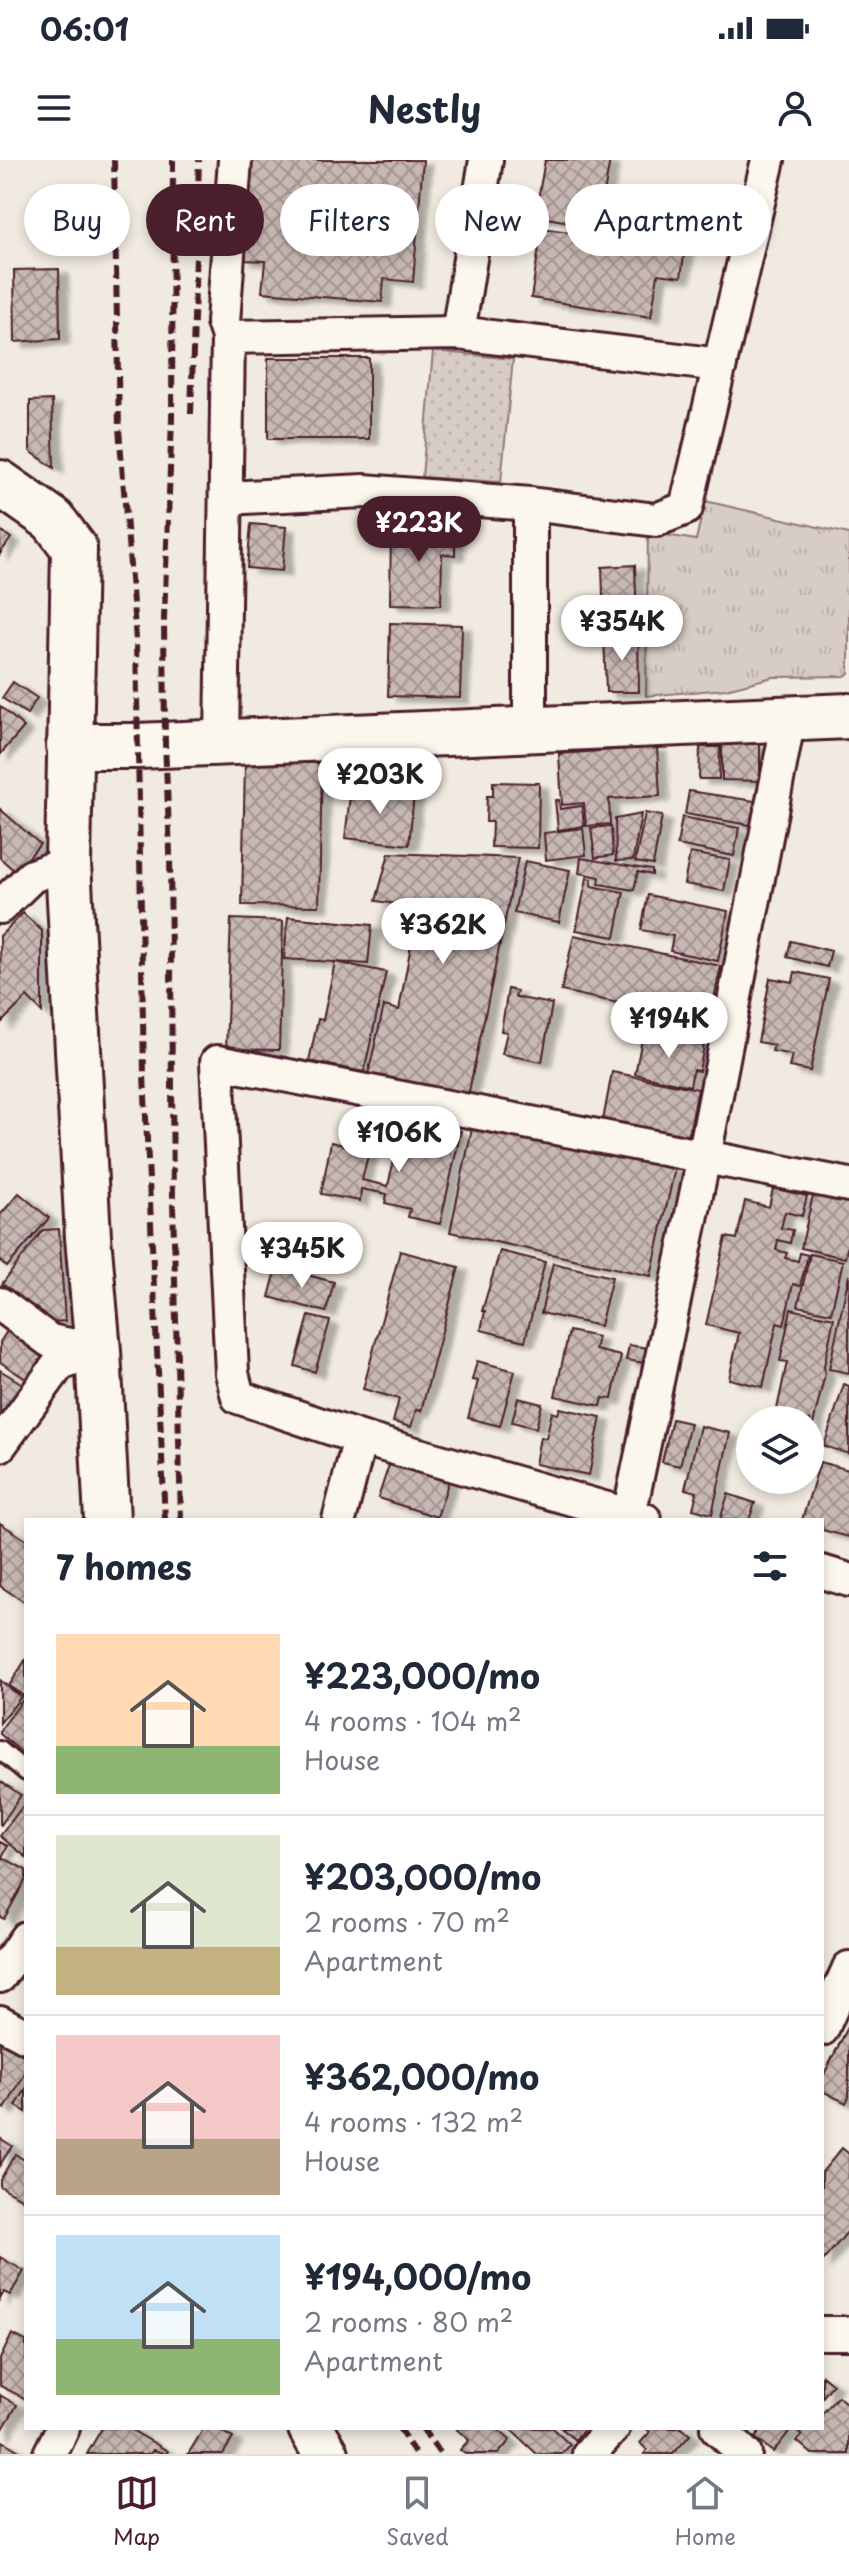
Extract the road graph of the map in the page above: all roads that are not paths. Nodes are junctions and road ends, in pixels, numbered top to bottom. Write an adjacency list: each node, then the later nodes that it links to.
1 (235, 160): 5 (street)
2 (486, 160): 4 (street)
3 (768, 160): 6 (street)
4 (458, 333): 5 (street); 6 (street)
5 (228, 337): 8 (street)
6 (720, 365): 9 (street)
7 (0, 483): 14 (street)
8 (226, 498): 9 (street); 13 (street)
9 (530, 504): 12 (street)
10 (849, 716): 11 (street)
11 (789, 718): 12 (street); 17 (street)
12 (530, 728): 13 (street)
13 (222, 741): 14 (street)
14 (69, 746): 15 (street)
15 (68, 863): 16 (street); 20 (street)
16 (0, 907)
17 (704, 1157): 18 (street); 21 (street); 25 (street)
18 (849, 1185)
19 (0, 1304): 20 (street)
20 (98, 1351): 22 (street); 23 (street)
21 (360, 1438): 24 (street); 25 (street)
22 (0, 1445)
23 (107, 1518)
24 (340, 1518)
25 (634, 1518)
26 (824, 1573): 27 (street)
27 (849, 1580)
28 (0, 1750): 29 (lane)
29 (24, 1770)
30 (24, 1941): 33 (street)
31 (824, 1958): 32 (street)
32 (849, 1969): 35 (street)
33 (0, 1976)
34 (0, 2022): 36 (street)
35 (824, 2025)
36 (24, 2035)
37 (824, 2333): 38 (street)
38 (849, 2333)
39 (62, 2430): 43 (street)
40 (312, 2430): 44 (street)
41 (611, 2430): 45 (street)
42 (719, 2430): 46 (street)
43 (50, 2454)
44 (326, 2454)
45 (589, 2454)
46 (745, 2454)

